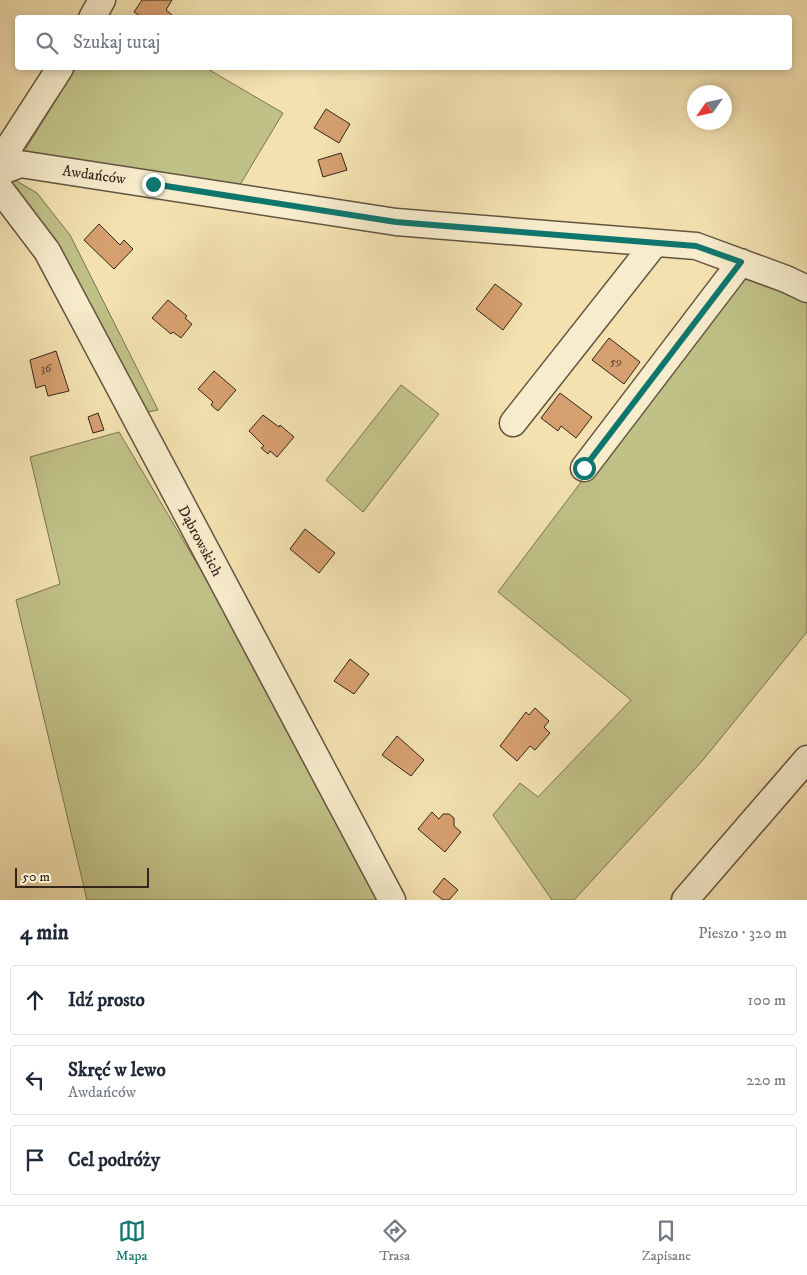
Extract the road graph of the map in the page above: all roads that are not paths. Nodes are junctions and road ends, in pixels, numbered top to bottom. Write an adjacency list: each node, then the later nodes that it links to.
1 (102, 0): 2 (street)
2 (94, 15)
3 (59, 70): 4 (street)
4 (0, 161)
5 (0, 172): 7 (street, Awdańców)
6 (0, 189): 13 (street, Dąbrowskich)
7 (655, 243): 8 (street, Awdańców); 10 (street)
8 (741, 262): 9 (street, Awdańców); 11 (street)
9 (807, 289)
10 (513, 423)
11 (584, 468)
12 (807, 758): 14 (street)
13 (392, 900)
14 (685, 900)

